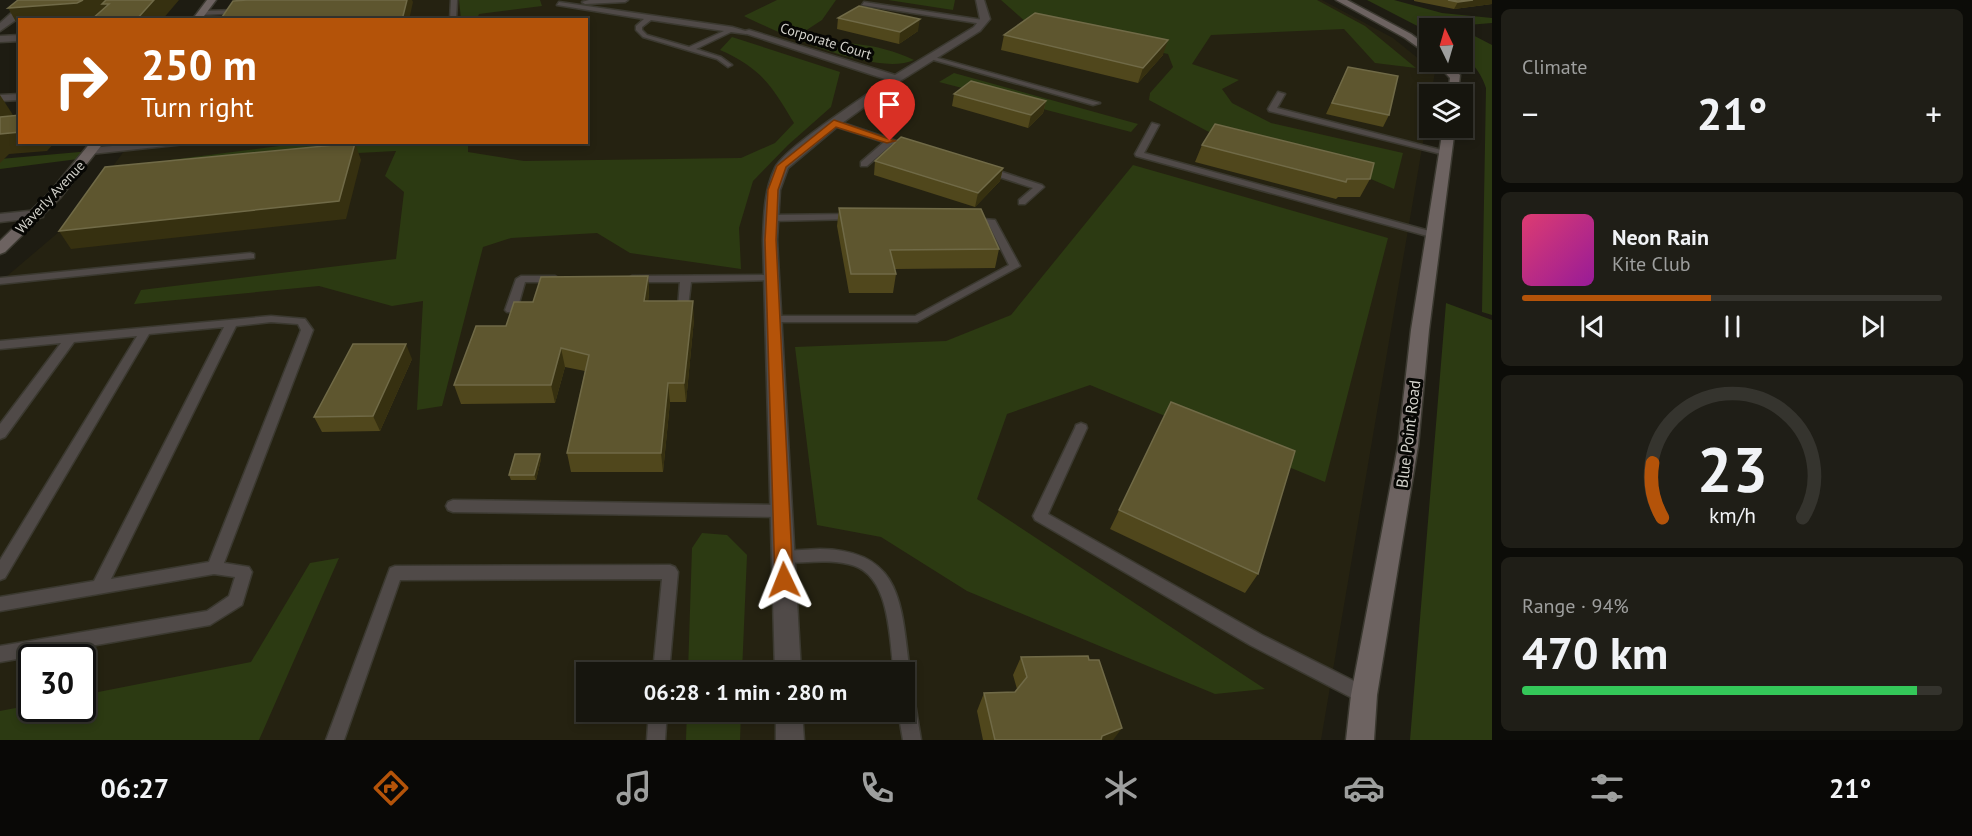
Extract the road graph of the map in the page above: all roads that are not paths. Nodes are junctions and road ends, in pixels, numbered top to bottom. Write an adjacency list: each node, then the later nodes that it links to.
1 (31, 0): 10 (street)
2 (212, 0): 12 (street)
3 (454, 0): 13 (lane)
4 (625, 0): 8 (lane)
5 (980, 0): 15 (street)
6 (1340, 0): 21 (street)
7 (864, 4): 15 (lane)
8 (562, 5): 14 (lane)
9 (249, 10): 12 (lane)
10 (17, 15): 11 (street); 16 (street)
11 (0, 16)
12 (199, 16)
13 (453, 18)
14 (648, 19): 17 (lane); 22 (lane)
15 (983, 22): 23 (street)
16 (0, 28)
17 (733, 29): 18 (lane); 22 (lane)
18 (746, 32): 25 (street, Corporate Court)
19 (18, 38): 20 (street)
20 (0, 39)
21 (1419, 44)
22 (690, 50): 24 (lane)
23 (932, 58): 25 (street); 29 (lane)
24 (728, 65)
25 (896, 79): 30 (street)
26 (1281, 94): 37 (lane)
27 (18, 97): 28 (street)
28 (0, 98)
29 (1096, 104)
30 (834, 123): 33 (lane); 43 (street)
31 (1155, 124): 46 (lane)
32 (1447, 138): 37 (street, Blue Point Road)
33 (890, 141): 36 (lane); 38 (lane)
34 (149, 144): 35 (lane)
35 (94, 147): 41 (street, Waverly Avenue)
36 (924, 152)
37 (1445, 152): 46 (street, Blue Point Road)
38 (864, 164)
39 (981, 168): 40 (lane)
40 (1022, 202)
41 (38, 214): 42 (street); 47 (street, Waverly Avenue)
42 (0, 218)
43 (772, 218): 44 (lane); 49 (street)
44 (863, 218)
45 (957, 221): 56 (lane)
46 (1434, 235): 74 (street, Blue Point Road)
47 (0, 249)
48 (250, 256): 53 (lane)
49 (772, 278): 52 (lane); 56 (street)
50 (568, 279): 55 (lane)
51 (615, 279): 52 (lane)
52 (686, 279): 54 (lane)
53 (0, 281)
54 (683, 307)
55 (511, 310)
56 (774, 318): 64 (street)
57 (232, 323): 58 (lane); 66 (lane); 68 (lane)
58 (145, 331): 59 (lane); 67 (lane)
59 (70, 339): 60 (lane); 62 (lane)
60 (0, 345)
61 (1082, 428): 74 (lane)
62 (0, 434)
63 (453, 506): 64 (lane)
64 (781, 511): 65 (street)
65 (783, 557): 72 (street); 73 (lane)
66 (214, 568): 68 (lane); 70 (lane)
67 (0, 573)
68 (99, 587): 69 (lane)
69 (0, 604)
70 (0, 654)
71 (662, 662): 78 (lane)
72 (788, 662)
73 (900, 662)
74 (1364, 695): 82 (street, Blue Point Road)
75 (657, 722): 79 (lane)
76 (789, 722): 80 (street)
77 (909, 722): 81 (lane)
78 (336, 740)
79 (656, 740)
80 (790, 740)
81 (912, 740)
82 (1360, 740)

